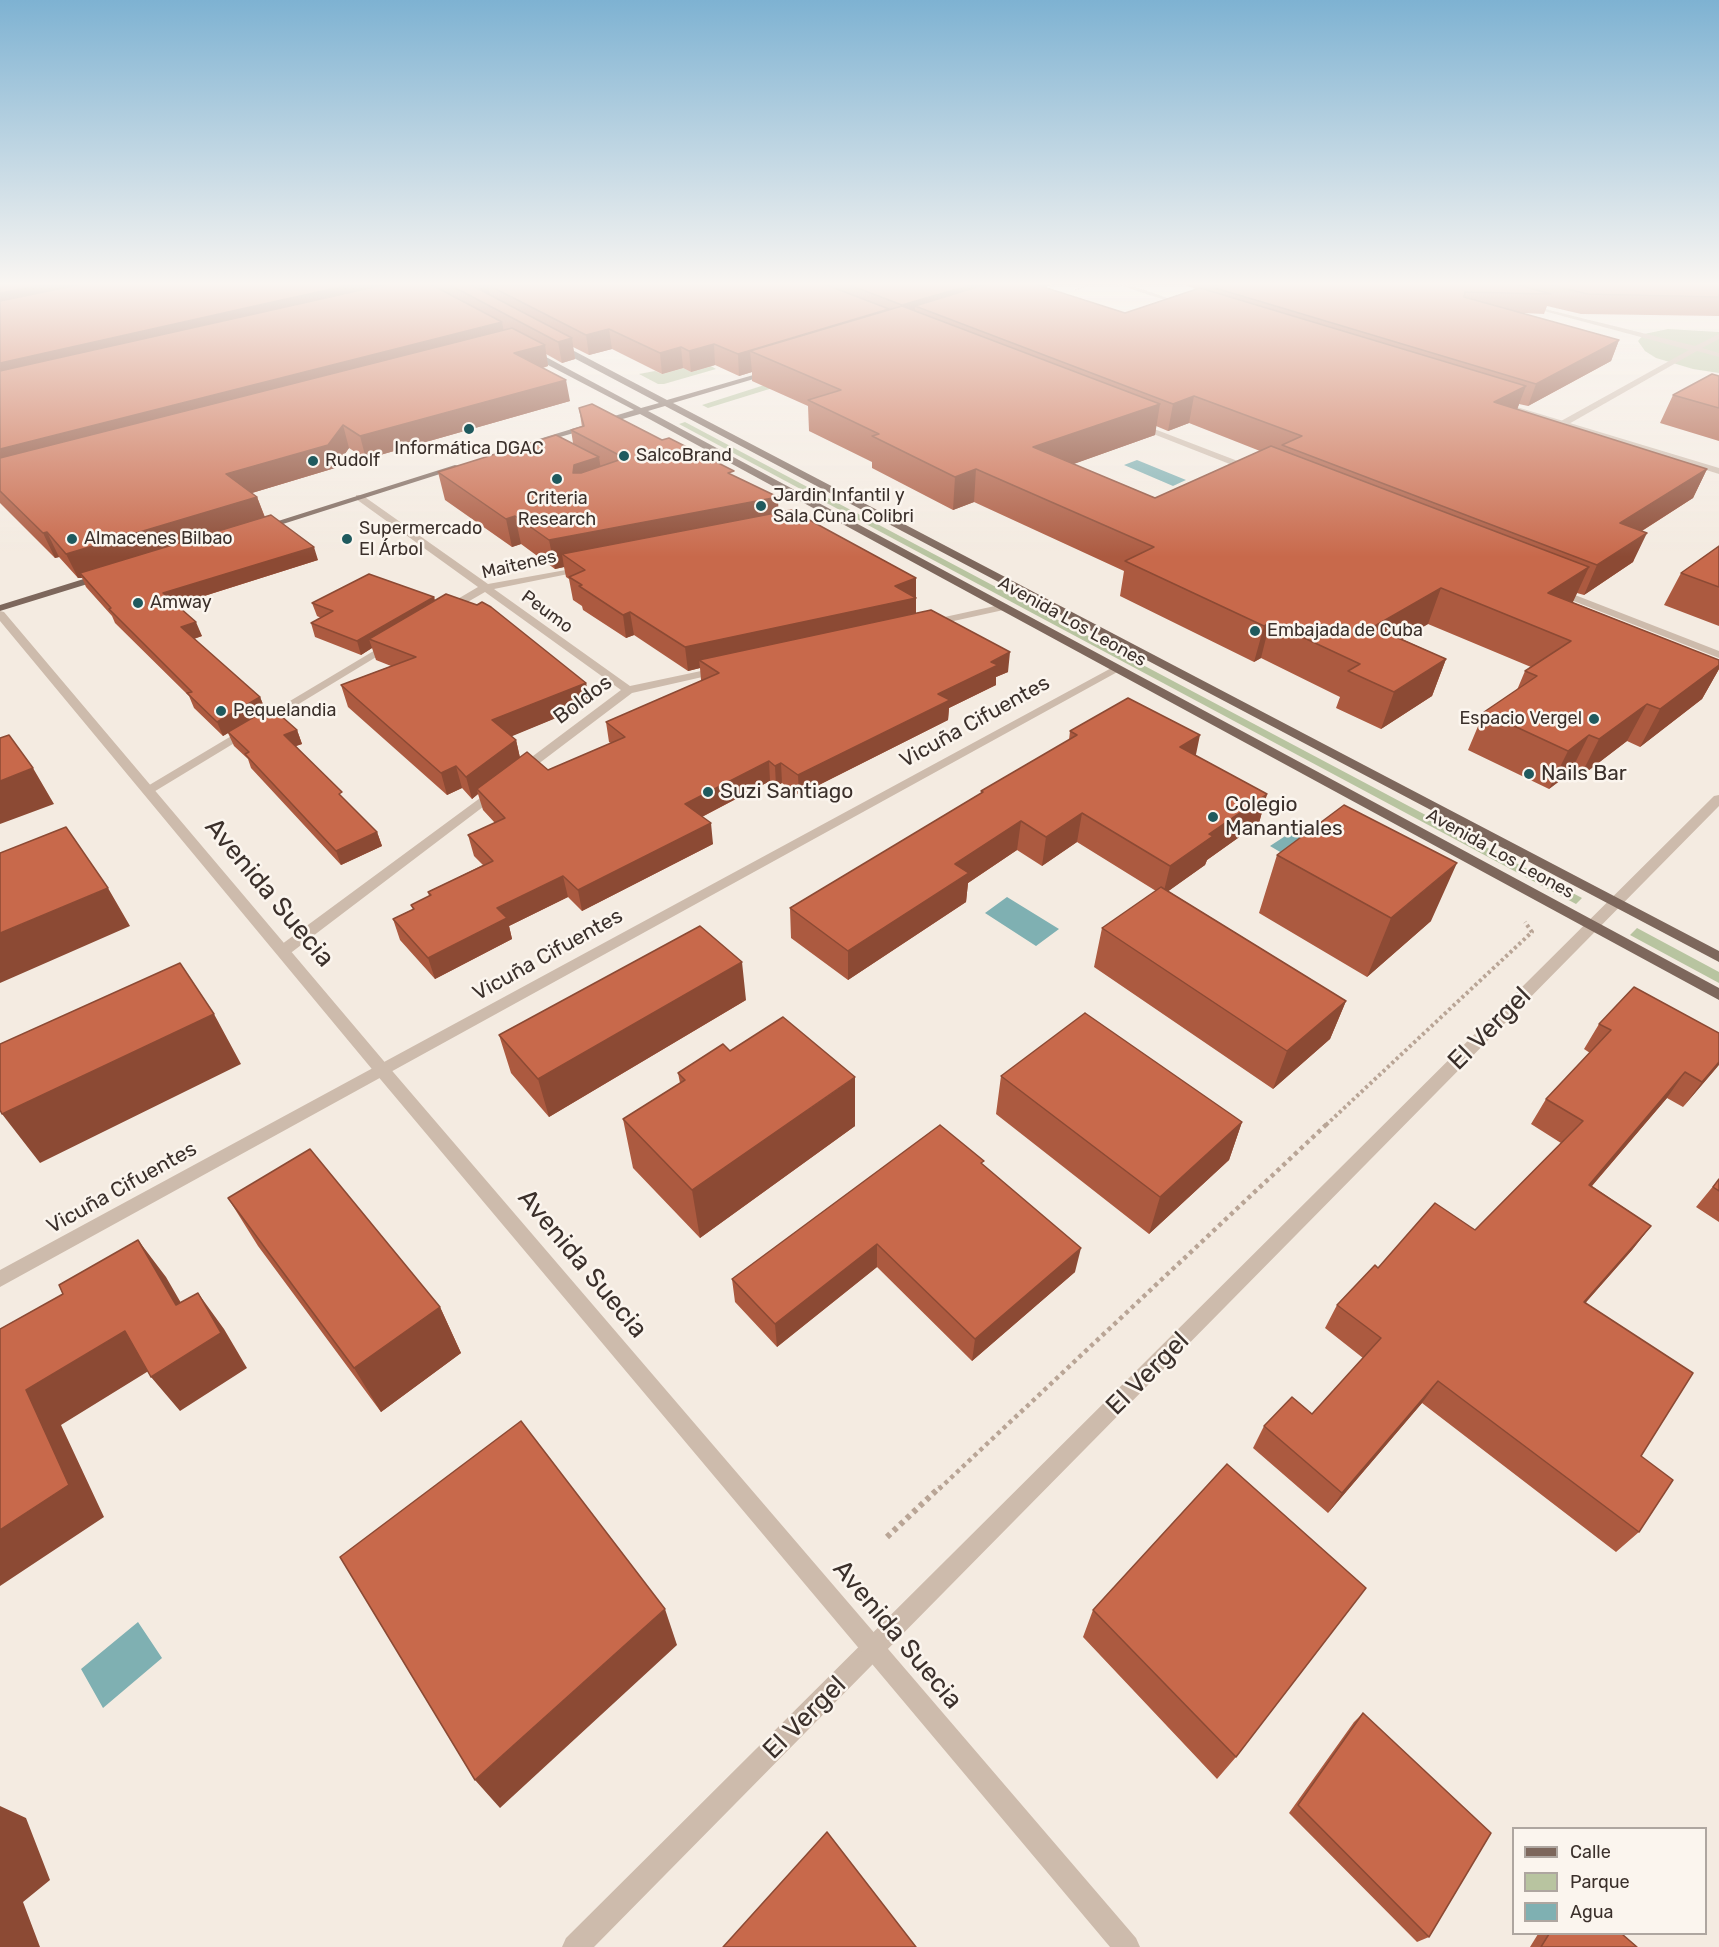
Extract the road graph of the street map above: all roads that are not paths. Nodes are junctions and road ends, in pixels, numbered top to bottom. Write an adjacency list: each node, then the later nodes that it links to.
1 (572, 375): 7 (main road, Avenida Los Leones)
2 (612, 375): 6 (main road, Avenida Los Leones)
3 (756, 375): 6 (main road)
4 (1650, 375): 9 (street)
5 (1496, 402): 9 (street)
6 (665, 403): 7 (main road); 34 (main road, Avenida Los Leones)
7 (639, 411): 10 (main road); 15 (main road, Avenida Los Leones)
8 (1131, 422): 13 (street)
9 (1564, 423): 12 (street)
10 (526, 446)
11 (470, 463): 14 (main road)
12 (1719, 471)
13 (1264, 475)
14 (359, 497): 17 (main road); 20 (street, Peumo)
15 (840, 517): 16 (street); 22 (main road, Avenida Los Leones)
16 (784, 528)
17 (256, 529)
18 (600, 565): 20 (street, Maitenes)
19 (118, 571): 23 (main road)
20 (485, 588): 25 (street, Maitenes); 31 (street, Peumo)
21 (1552, 589): 28 (street)
22 (1004, 607): 26 (street); 30 (main road, Avenida Los Leones)
23 (0, 608)
24 (0, 614): 32 (street, Avenida Suecia)
25 (434, 618)
26 (916, 627)
27 (403, 637): 32 (street)
28 (1719, 655)
29 (732, 668): 31 (street, Boldos)
30 (1117, 668): 35 (main road, Avenida Los Leones); 39 (street, Vicuña Cifuentes)
31 (628, 690): 36 (street, Boldos)
32 (147, 790): 36 (street, Avenida Suecia)
33 (1719, 799): 34 (street, El Vergel)
34 (1617, 903): 35 (street, El Vergel); 37 (main road, Avenida Los Leones)
35 (1592, 926): 38 (main road, Avenida Los Leones); 41 (street, El Vergel)
36 (283, 951): 39 (street, Avenida Suecia)
37 (1719, 957)
38 (1719, 995)
39 (382, 1070): 40 (street, Vicuña Cifuentes); 41 (street, Avenida Suecia)
40 (0, 1279)
41 (874, 1649): 42 (street, El Vergel); 43 (street, Avenida Suecia)
42 (575, 1947)
43 (1127, 1947)

